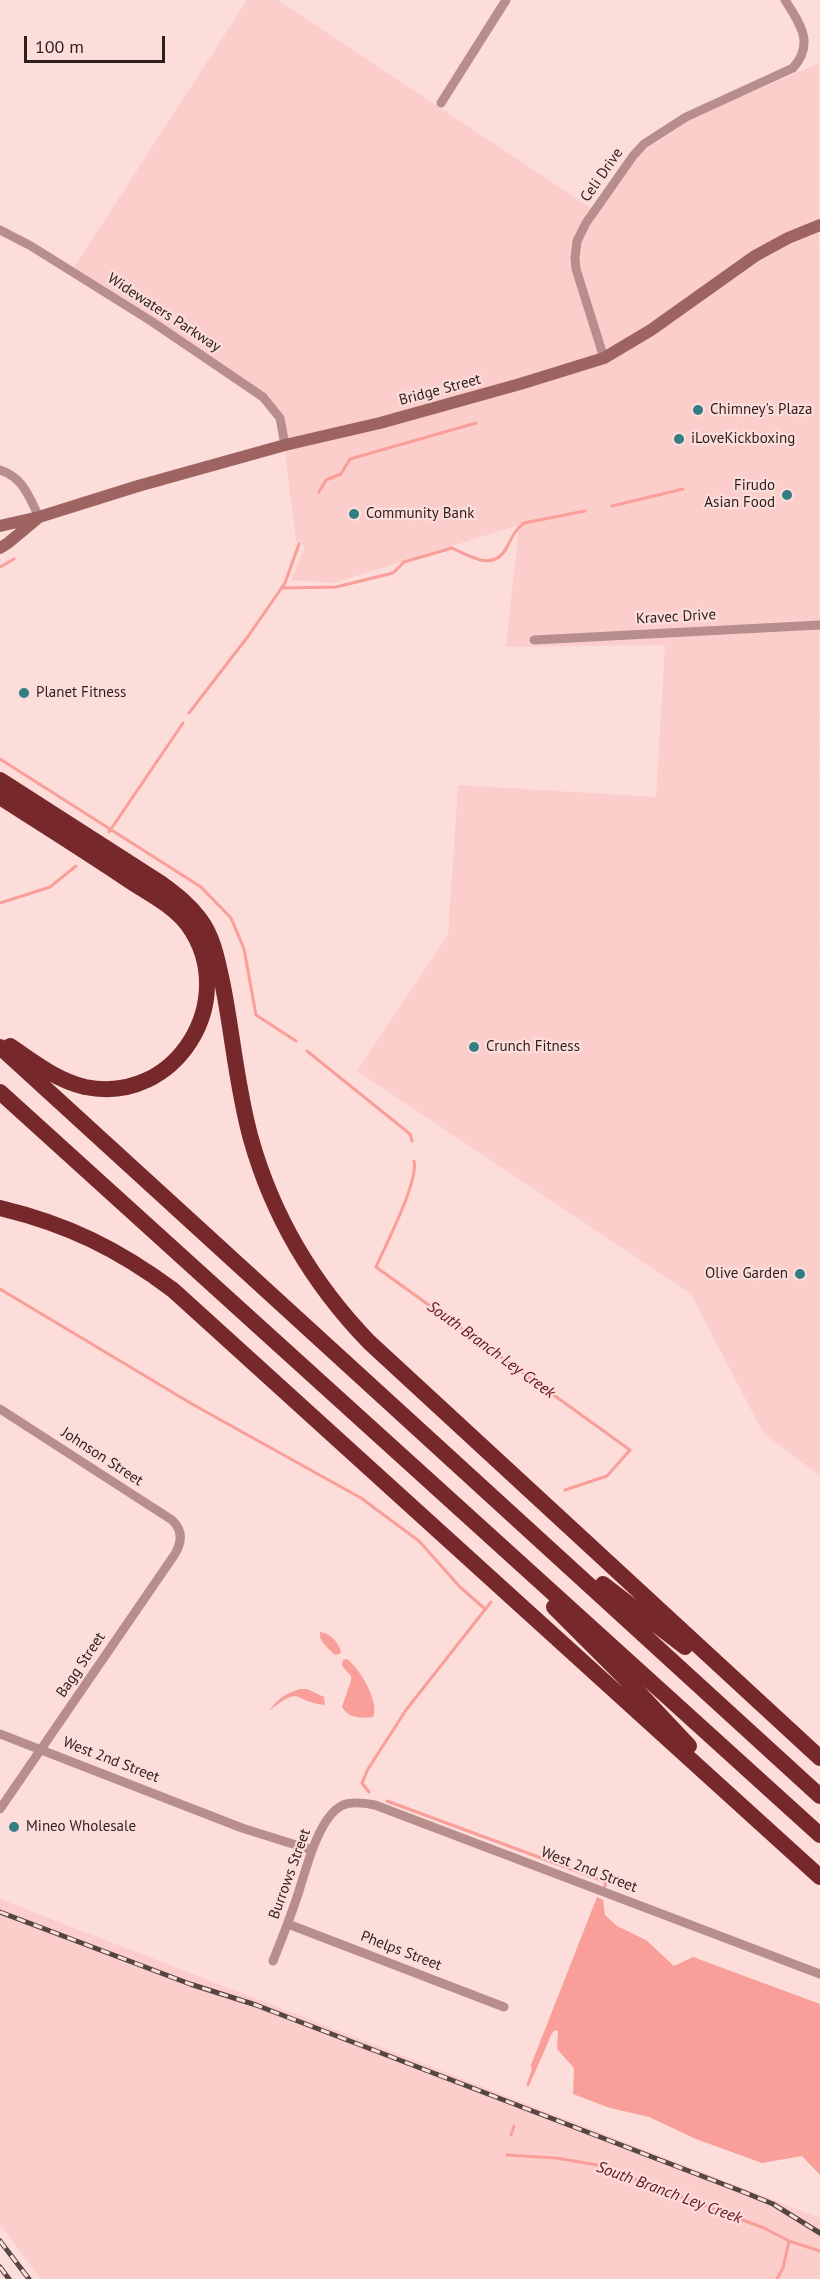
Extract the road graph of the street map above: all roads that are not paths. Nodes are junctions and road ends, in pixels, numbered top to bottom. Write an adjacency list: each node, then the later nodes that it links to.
1 (506, 0): 3 (street)
2 (785, 0): 6 (street, Celi Drive)
3 (441, 103)
4 (820, 225): 6 (main road, Bridge Street)
5 (0, 230): 7 (street, Widewaters Parkway)
6 (604, 358): 7 (main road, Bridge Street)
7 (285, 445): 9 (main road, Bridge Street)
8 (0, 470): 9 (street)
9 (39, 517): 10 (main road, Bridge Street); 11 (main road, Bridge Street)
10 (0, 526)
11 (0, 548)
12 (820, 625): 13 (street, Kravec Drive)
13 (534, 640)
14 (0, 780): 24 (highway)
15 (0, 797): 16 (highway)
16 (0, 1039)
17 (0, 1047): 23 (highway)
18 (0, 1092): 21 (highway)
19 (0, 1208): 31 (highway)
20 (1, 1412): 22 (street, Johnson Street)
21 (406, 1462): 31 (highway); 32 (highway)
22 (181, 1535): 26 (street, Bagg Street)
23 (535, 1535): 24 (highway); 28 (highway)
24 (784, 1725): 27 (highway)
25 (0, 1734): 26 (street, West 2nd Street)
26 (42, 1750): 30 (street, Bagg Street); 33 (street, West 2nd Street)
27 (820, 1758)
28 (820, 1796)
29 (345, 1804): 33 (street, Burrows Street); 37 (street, West 2nd Street)
30 (0, 1809)
31 (770, 1832): 34 (highway)
32 (820, 1835)
33 (312, 1850): 35 (street, Burrows Street)
34 (820, 1877)
35 (288, 1924): 36 (street, Burrows Street); 38 (street, Phelps Street)
36 (273, 1961)
37 (820, 1974)
38 (504, 2007)

